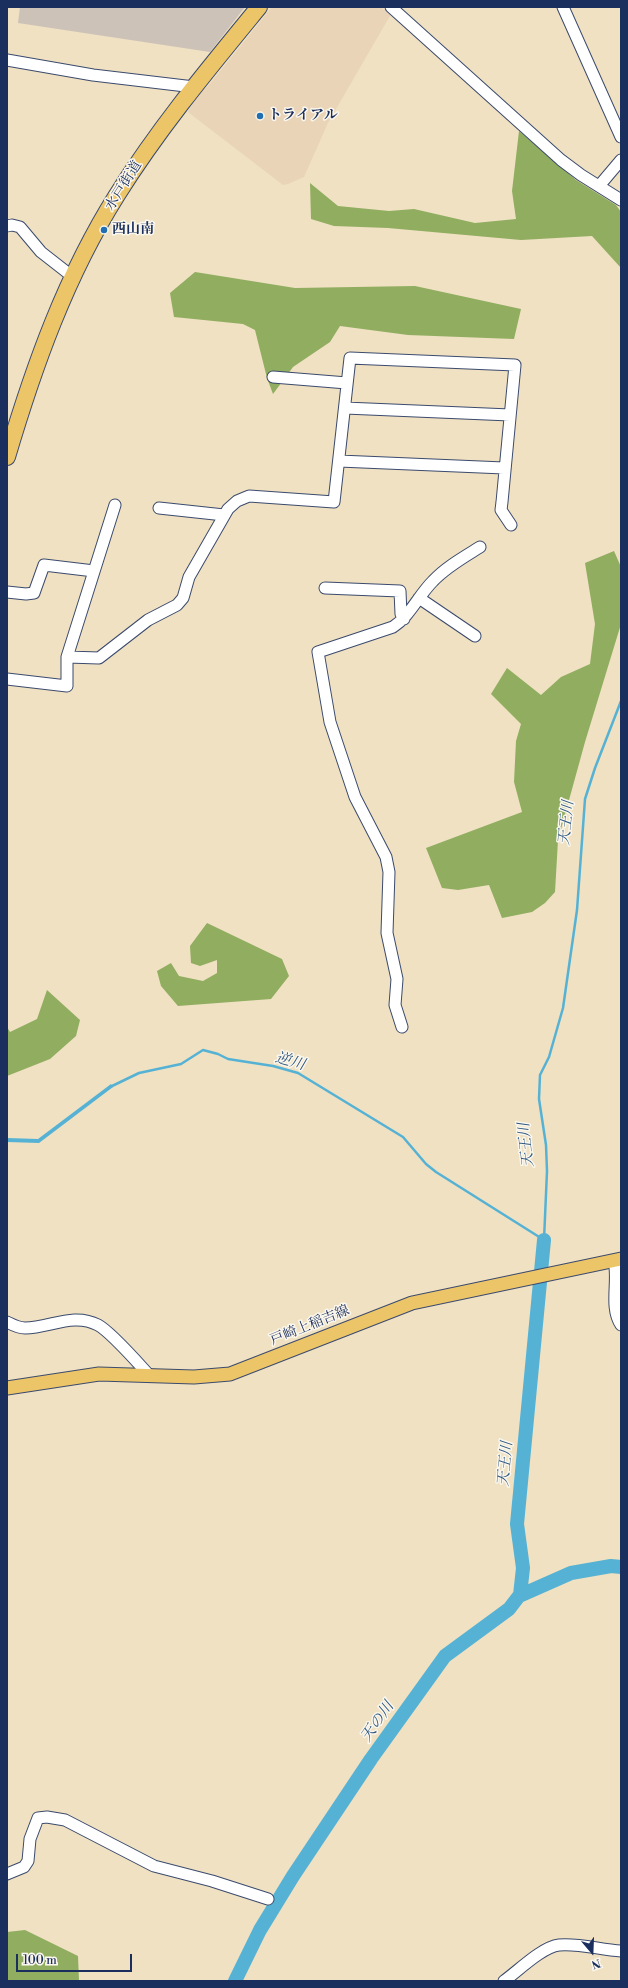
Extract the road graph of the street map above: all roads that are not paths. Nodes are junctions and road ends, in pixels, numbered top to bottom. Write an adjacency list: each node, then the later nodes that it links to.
1 (260, 7): 5 (highway, 水戸街道)
2 (391, 7): 8 (street)
3 (563, 7): 6 (street)
4 (7, 60): 5 (street)
5 (194, 87): 11 (highway, 水戸街道)
6 (621, 137)
7 (621, 160): 8 (street)
8 (599, 186): 9 (street)
9 (621, 200)
10 (7, 226): 11 (street)
11 (72, 277): 16 (highway, 水戸街道)
12 (273, 377): 13 (street)
13 (347, 383): 14 (street); 15 (street)
14 (345, 408): 15 (street); 17 (street)
15 (510, 415): 18 (street)
16 (7, 457)
17 (339, 461): 18 (street); 21 (street)
18 (504, 468): 22 (street)
19 (115, 505): 24 (street)
20 (158, 508): 21 (street)
21 (224, 515): 30 (street)
22 (511, 525)
23 (480, 547): 27 (street)
24 (94, 571): 26 (street); 30 (street)
25 (325, 588): 28 (street)
26 (7, 592)
27 (419, 598): 28 (street); 29 (street)
28 (404, 619): 32 (street)
29 (475, 636)
30 (67, 657): 31 (street)
31 (7, 679)
32 (402, 1027)
33 (618, 1260): 35 (street); 36 (main road, 戸崎上稲吉線)
34 (7, 1322): 36 (street)
35 (621, 1325)
36 (149, 1375): 37 (main road, 戸崎上稲吉線)
37 (7, 1388)
38 (7, 1874): 39 (street)
39 (268, 1899)
40 (621, 1951): 41 (street)
41 (504, 1981)

